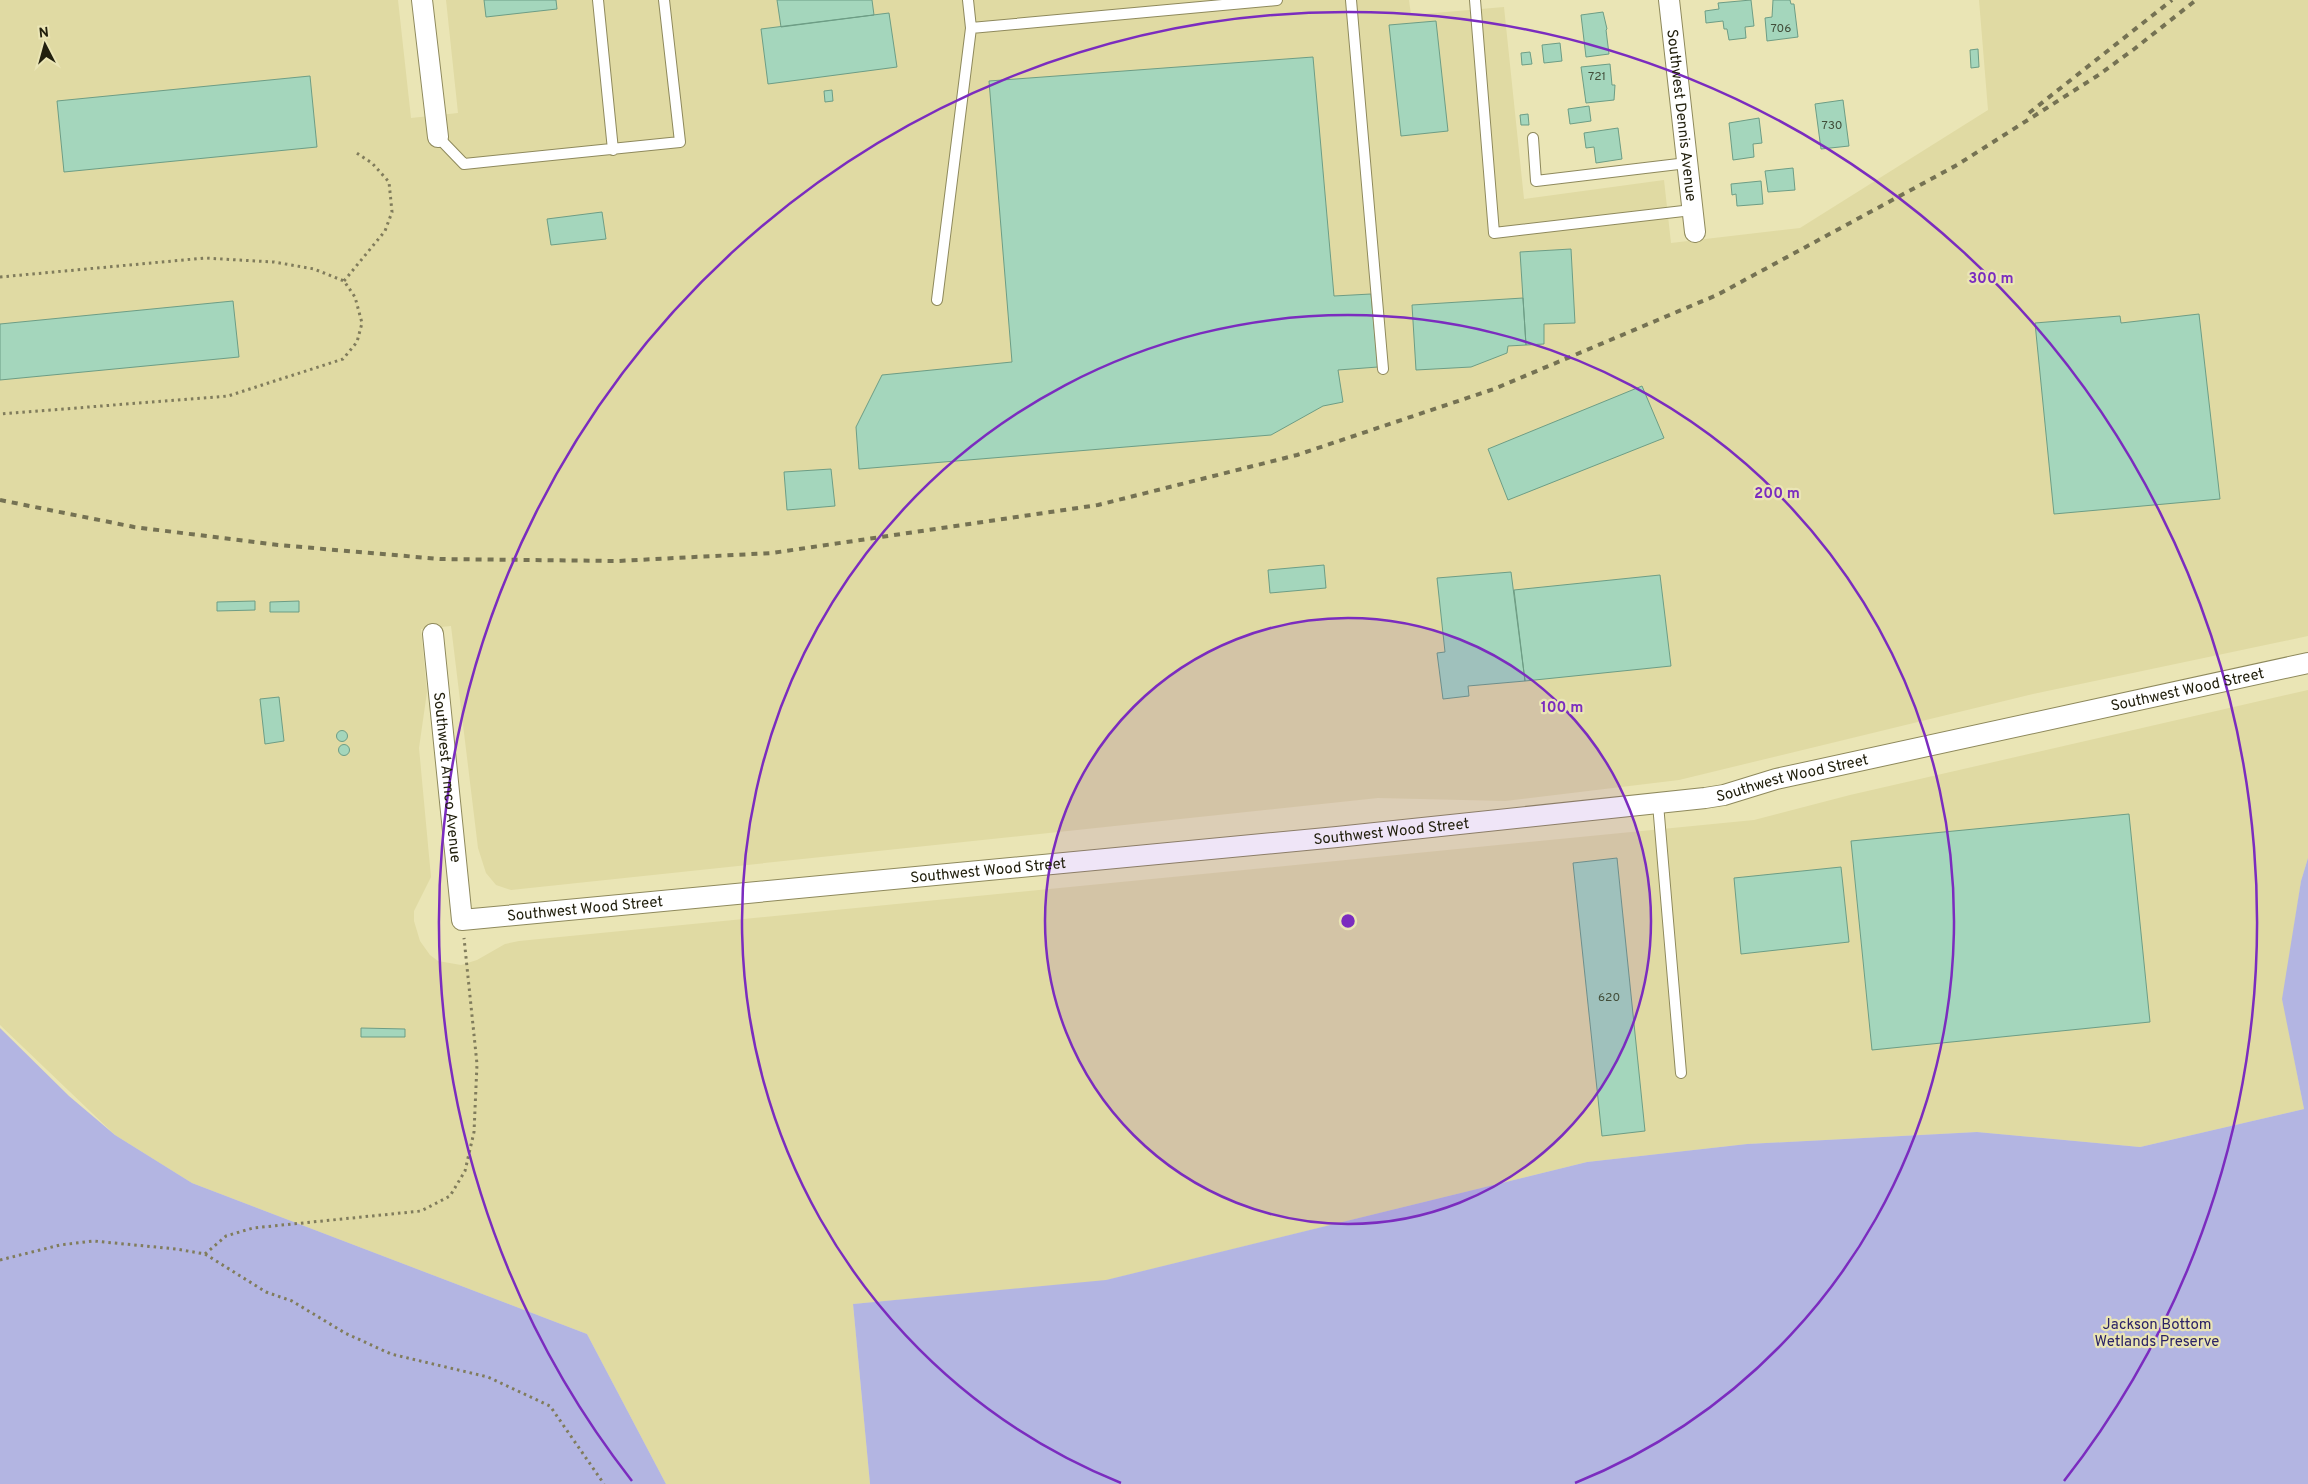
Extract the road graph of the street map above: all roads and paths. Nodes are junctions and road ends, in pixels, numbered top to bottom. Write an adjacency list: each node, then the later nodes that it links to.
1 (422, 0): 10 (street)
2 (598, 0): 12 (lane)
3 (664, 0): 12 (lane)
4 (968, 0): 9 (lane)
5 (1277, 0): 9 (lane)
6 (1351, 0): 20 (lane)
7 (1475, 0): 15 (lane)
8 (1669, 0): 14 (street, Southwest Dennis Avenue)
9 (971, 28): 19 (lane)
10 (438, 137): 12 (lane)
11 (1534, 138): 14 (lane)
12 (613, 150)
13 (355, 152): 18 (path)
14 (1687, 164): 15 (street, Southwest Dennis Avenue)
15 (1692, 210): 16 (street, Southwest Dennis Avenue)
16 (1694, 232)
17 (0, 277): 18 (path)
18 (344, 281): 21 (path)
19 (937, 300)
20 (1383, 369)
21 (0, 414)
22 (433, 634): 25 (street, Southwest Armco Avenue)
23 (2308, 662): 24 (street, Southwest Wood Street)
24 (1658, 804): 25 (street, Southwest Wood Street); 26 (lane)
25 (462, 920): 27 (path)
26 (1681, 1073)
27 (205, 1254): 28 (path); 29 (path)
28 (0, 1260)
29 (604, 1484)

